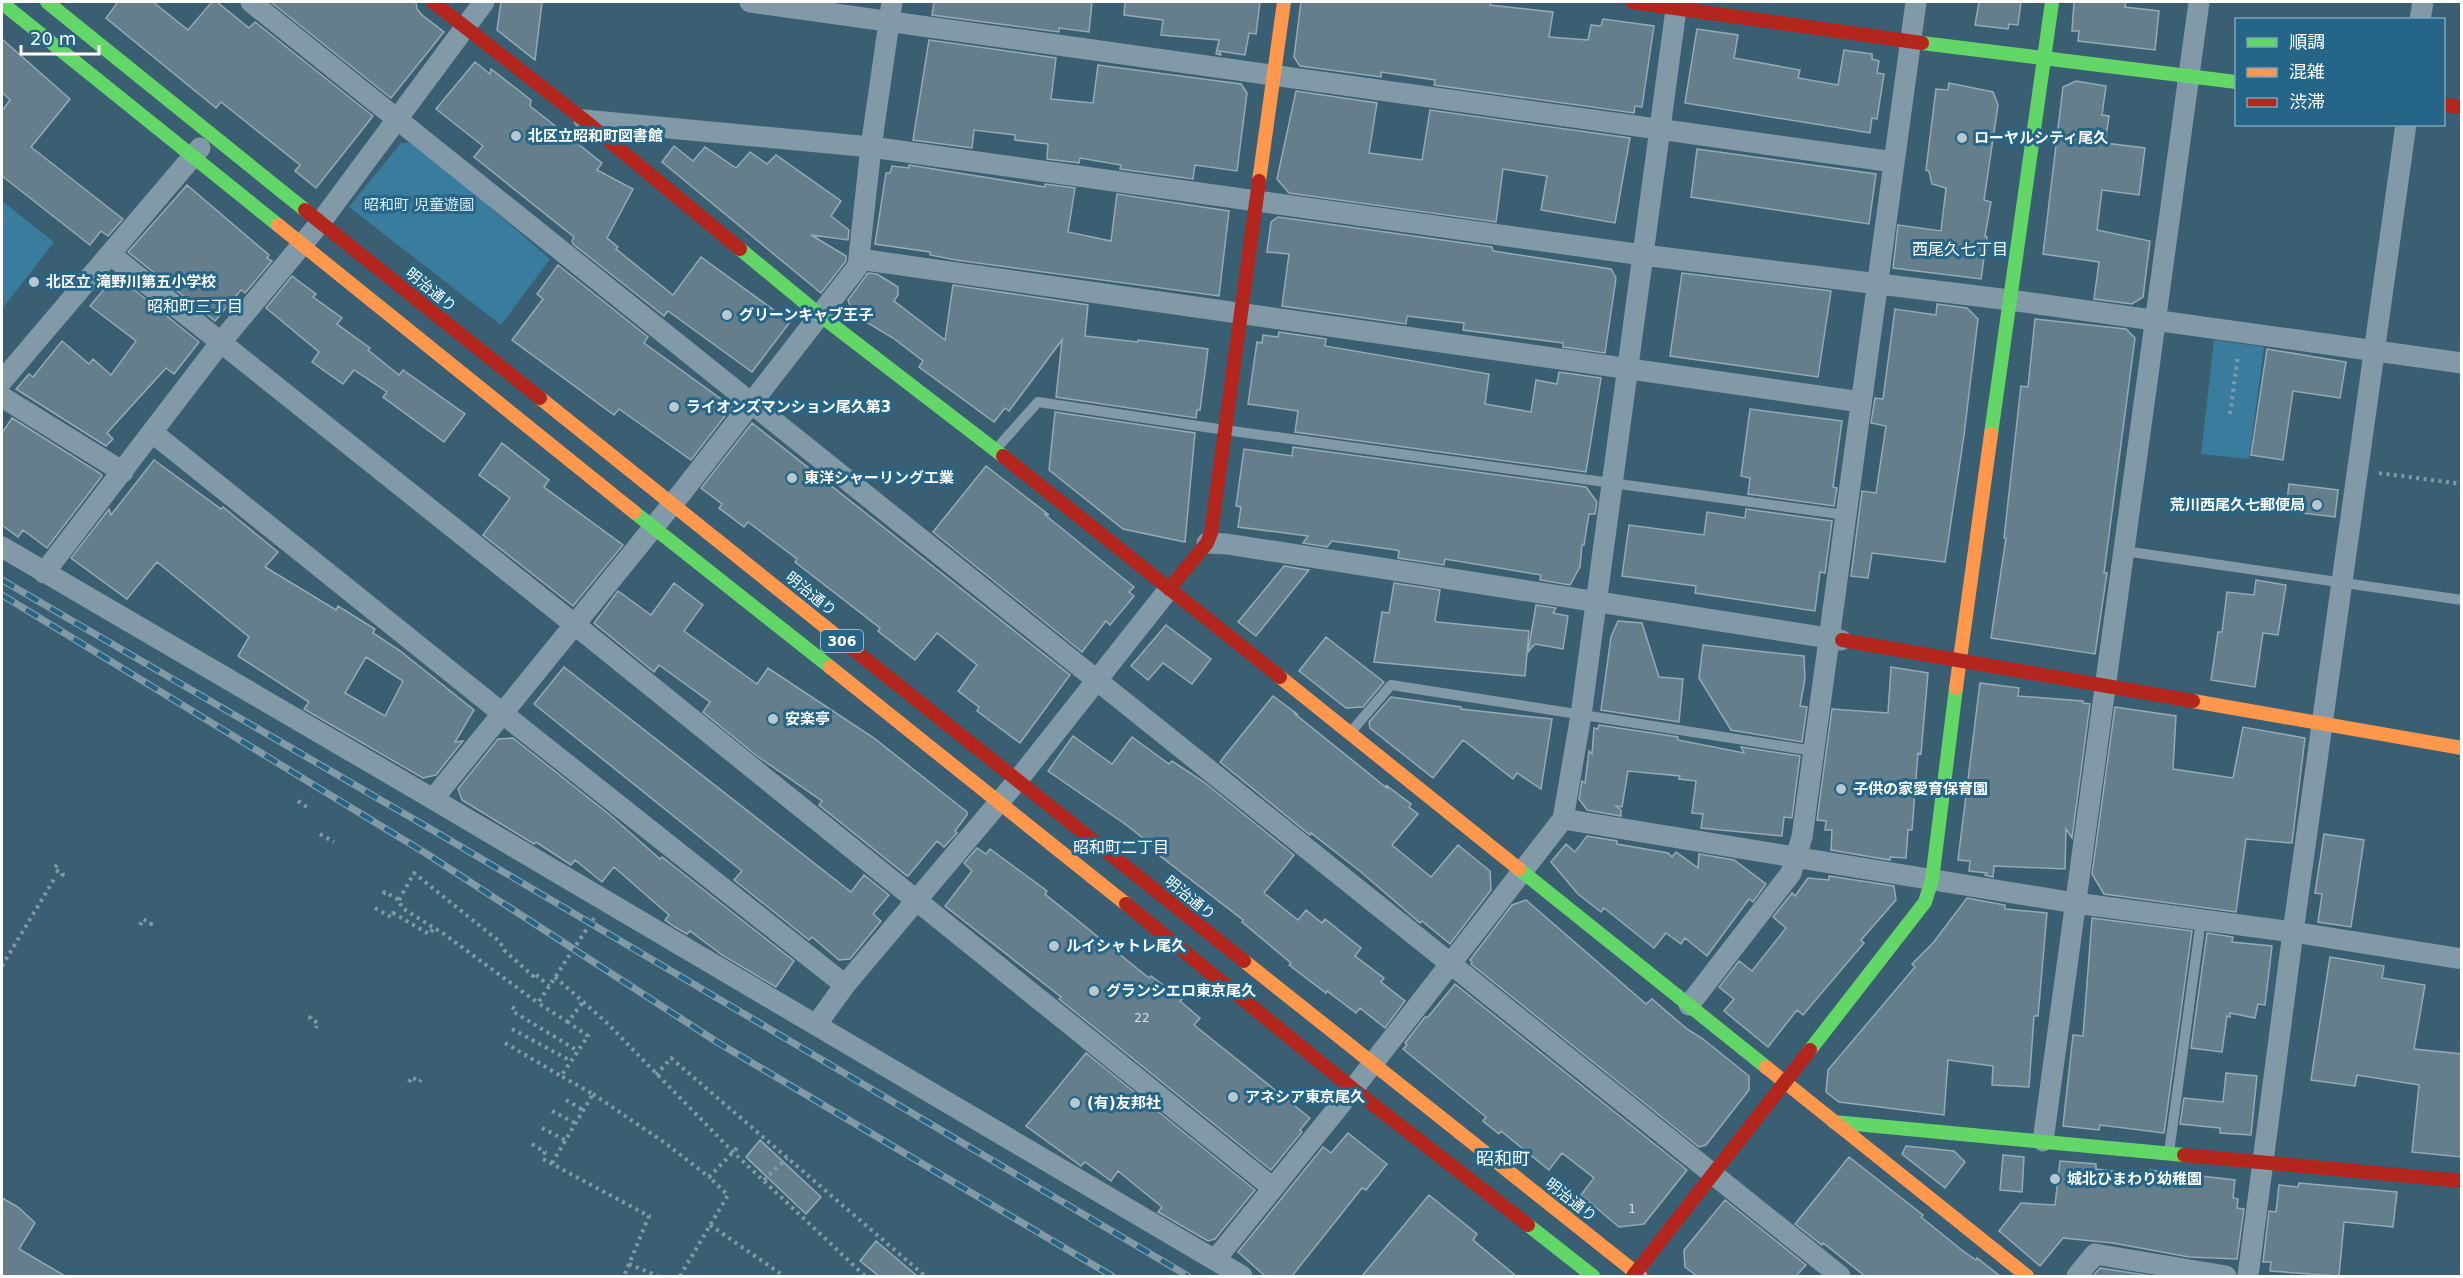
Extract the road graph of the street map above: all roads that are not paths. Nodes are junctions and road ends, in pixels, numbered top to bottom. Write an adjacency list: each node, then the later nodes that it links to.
1 (47, 2): 28 (street, 明治通り / 306)
2 (251, 2): 25 (street)
3 (434, 2): 16 (street)
4 (484, 2): 16 (street)
5 (750, 2): 14 (street)
6 (1284, 2): 19 (street)
7 (1632, 2): 13 (street)
8 (1916, 2): 17 (street)
9 (2052, 2): 18 (street)
10 (2199, 2): 20 (street)
11 (2423, 2): 15 (street)
12 (2, 3): 30 (street, 306)
13 (1677, 5): 17 (street); 27 (street)
14 (891, 11): 19 (street); 29 (street)
15 (2420, 18)
16 (465, 27): 24 (street); 25 (street)
17 (1911, 40): 18 (street); 31 (street)
18 (2043, 60): 20 (street); 39 (street)
19 (1273, 75): 27 (street); 32 (street)
20 (2188, 76): 21 (street); 42 (street)
21 (2235, 82)
22 (2445, 105): 23 (street)
23 (2462, 107)
24 (584, 120): 29 (street); 41 (street)
25 (397, 121): 33 (street); 50 (street)
26 (2406, 126): 44 (street)
27 (1660, 129): 31 (street); 36 (street)
28 (212, 134): 30 (street); 33 (street, 明治通り / 306)
29 (871, 147): 32 (street); 37 (street)
30 (192, 157): 34 (street, 306); 35 (street)
31 (1894, 162): 38 (street)
32 (1256, 200): 36 (street); 40 (street)
33 (320, 223): 34 (street); 56 (street, 明治通り / 306)
34 (303, 244): 43 (street); 58 (street, 306)
35 (110, 254): 43 (street); 47 (street)
36 (1643, 255): 38 (street); 46 (street)
37 (859, 259): 40 (street); 41 (street)
38 (1877, 284): 39 (street); 49 (street)
39 (2010, 300): 42 (street); 69 (street)
40 (1240, 315): 46 (street); 51 (street)
41 (821, 316): 50 (street); 53 (street)
42 (2156, 320): 44 (street); 61 (street)
43 (221, 342): 52 (street); 67 (street)
44 (2374, 351): 45 (street); 63 (street)
45 (2462, 363)
46 (1628, 368): 49 (street); 55 (street)
47 (2, 381)
48 (2, 397): 54 (street)
49 (1861, 402): 57 (street)
50 (750, 403): 56 (street); 70 (street)
51 (1225, 430): 53 (lane); 55 (lane); 59 (street)
52 (153, 433): 54 (street); 72 (street)
53 (996, 450): 64 (street)
54 (123, 472): 62 (street)
55 (1612, 483): 57 (lane); 66 (street)
56 (673, 504): 58 (street); 78 (street, 明治通り / 306)
57 (1846, 515): 68 (street)
58 (654, 528): 67 (street); 80 (street, 306)
59 (1207, 543): 64 (street); 66 (street)
60 (2, 547): 62 (street)
61 (2124, 551): 63 (lane); 71 (street)
62 (44, 573): 79 (street)
63 (2342, 584): 65 (lane); 74 (street)
64 (1169, 589): 70 (street); 75 (street)
65 (2462, 600)
66 (1596, 602): 68 (street); 73 (street)
67 (574, 624): 72 (street); 85 (street)
68 (1835, 639): 69 (street); 77 (street)
69 (1960, 659): 71 (street); 84 (street)
70 (1097, 679): 78 (street); 90 (street)
71 (2106, 684): 74 (street); 86 (street)
72 (502, 713): 79 (street); 91 (street)
73 (1581, 715): 75 (lane); 77 (lane); 81 (street)
74 (2323, 722): 76 (street); 88 (street)
75 (1350, 734): 83 (street)
76 (2462, 748)
77 (1814, 751): 82 (street)
78 (1017, 781): 80 (street); 94 (street, 明治通り / 306)
79 (433, 799): 93 (street)
80 (1000, 801): 85 (street); 96 (street, 306)
81 (1563, 819): 82 (street); 83 (street)
82 (1796, 858): 84 (street); 92 (street)
83 (1520, 872): 90 (street); 92 (street)
84 (1932, 880): 86 (street); 95 (street)
85 (917, 900): 91 (street); 103 (street)
86 (2075, 903): 87 (street); 98 (street)
87 (2201, 920): 88 (street); 99 (lane)
88 (2293, 932): 89 (street); 100 (street)
89 (2462, 959)
90 (1450, 965): 94 (street); 101 (street)
91 (845, 985): 93 (street)
92 (1689, 1005): 95 (street)
93 (816, 1025): 104 (street)
94 (1373, 1065): 96 (street); 105 (street, 明治通り / 306)
95 (1786, 1083): 97 (street); 101 (street)
96 (1353, 1089): 103 (street); 107 (street, 306)
97 (1834, 1122): 98 (street); 109 (street)
98 (2043, 1142): 99 (street)
99 (2169, 1153): 100 (street)
100 (2263, 1161): 102 (street); 112 (street)
101 (1713, 1174): 105 (street); 108 (street)
102 (2462, 1181)
103 (1273, 1188): 104 (street)
104 (1215, 1260): 106 (street)
105 (1636, 1275)
106 (1242, 1276)
107 (1593, 1276)
108 (1840, 1276)
109 (2027, 1276)
110 (2077, 1276): 111 (street)
111 (2226, 1276)
112 (2248, 1276)

